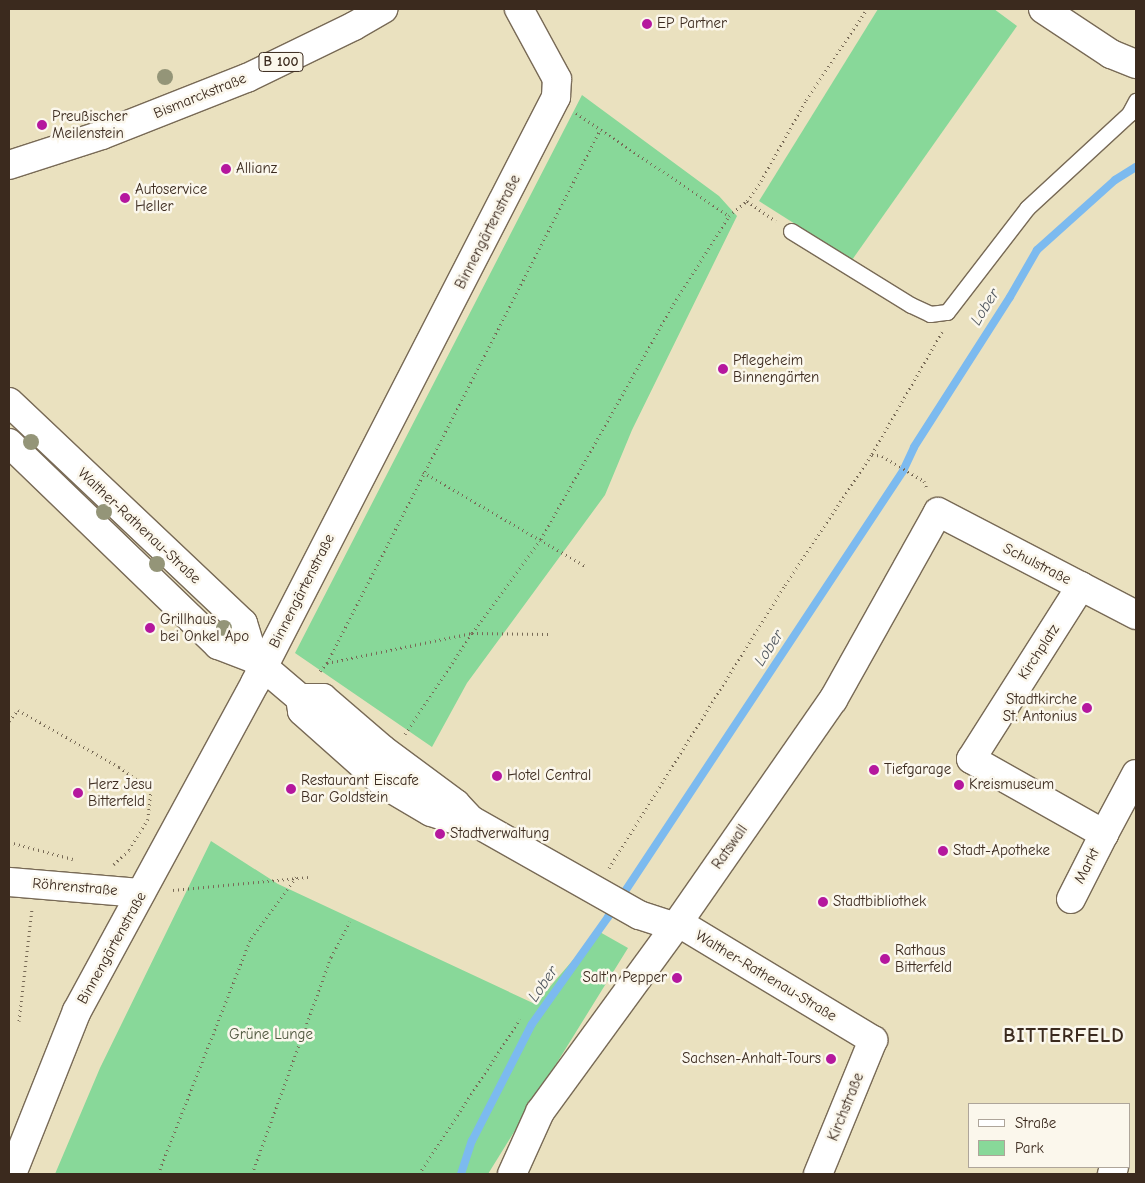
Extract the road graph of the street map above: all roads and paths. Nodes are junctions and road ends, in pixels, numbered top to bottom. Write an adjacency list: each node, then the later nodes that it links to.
1 (384, 9): 9 (street, Bismarckstraße / B 100)
2 (520, 9): 6 (street)
3 (867, 9): 10 (path)
4 (1043, 9): 5 (street)
5 (1136, 64)
6 (556, 97): 8 (path); 26 (street, Binnengärtenstraße)
7 (1136, 101): 13 (lane)
8 (600, 130): 11 (path); 17 (path)
9 (9, 165)
10 (747, 201): 11 (path); 12 (path)
11 (729, 216): 20 (path)
12 (791, 231): 13 (lane)
13 (947, 312): 16 (path)
14 (9, 402): 26 (street, Walther-Rathenau-Straße)
15 (9, 443): 26 (street, Walther-Rathenau-Straße)
16 (872, 454): 18 (path); 40 (path)
17 (423, 472): 20 (path); 27 (path)
18 (924, 482)
19 (938, 512): 22 (street, Schulstraße); 44 (street, Ratswall)
20 (541, 539): 21 (path); 24 (path)
21 (585, 566)
22 (1081, 586): 23 (street, Schulstraße); 33 (street, Kirchplatz)
23 (1136, 615)
24 (472, 633): 25 (path); 27 (path); 30 (path)
25 (548, 634)
26 (258, 663): 28 (street, Walther-Rathenau-Straße); 41 (street, Binnengärtenstraße)
27 (327, 663): 28 (path)
28 (300, 698): 30 (street, Walther-Rathenau-Straße); 32 (street, Walther-Rathenau-Straße)
29 (9, 721): 36 (path)
30 (401, 764): 32 (street, Walther-Rathenau-Straße)
31 (1136, 774): 33 (street)
32 (471, 820): 40 (street, Walther-Rathenau-Straße)
33 (1104, 834): 42 (street, Markt)
34 (9, 842): 35 (path)
35 (82, 861)
36 (109, 868)
37 (296, 877): 38 (path); 41 (path); 49 (path)
38 (309, 878)
39 (22, 882): 41 (street, Röhrenstraße); 46 (path)
40 (597, 890): 44 (street, Walther-Rathenau-Straße)
41 (142, 893): 48 (street, Binnengärtenstraße)
42 (1071, 899)
43 (350, 922): 50 (path)
44 (675, 927): 47 (street, Walther-Rathenau-Straße); 52 (street, Ratswall)
45 (520, 1019): 51 (path)
46 (20, 1021)
47 (873, 1040): 53 (street, Kirchstraße)
48 (12, 1174)
49 (158, 1174)
50 (252, 1174)
51 (418, 1174)
52 (512, 1174)
53 (818, 1174)

